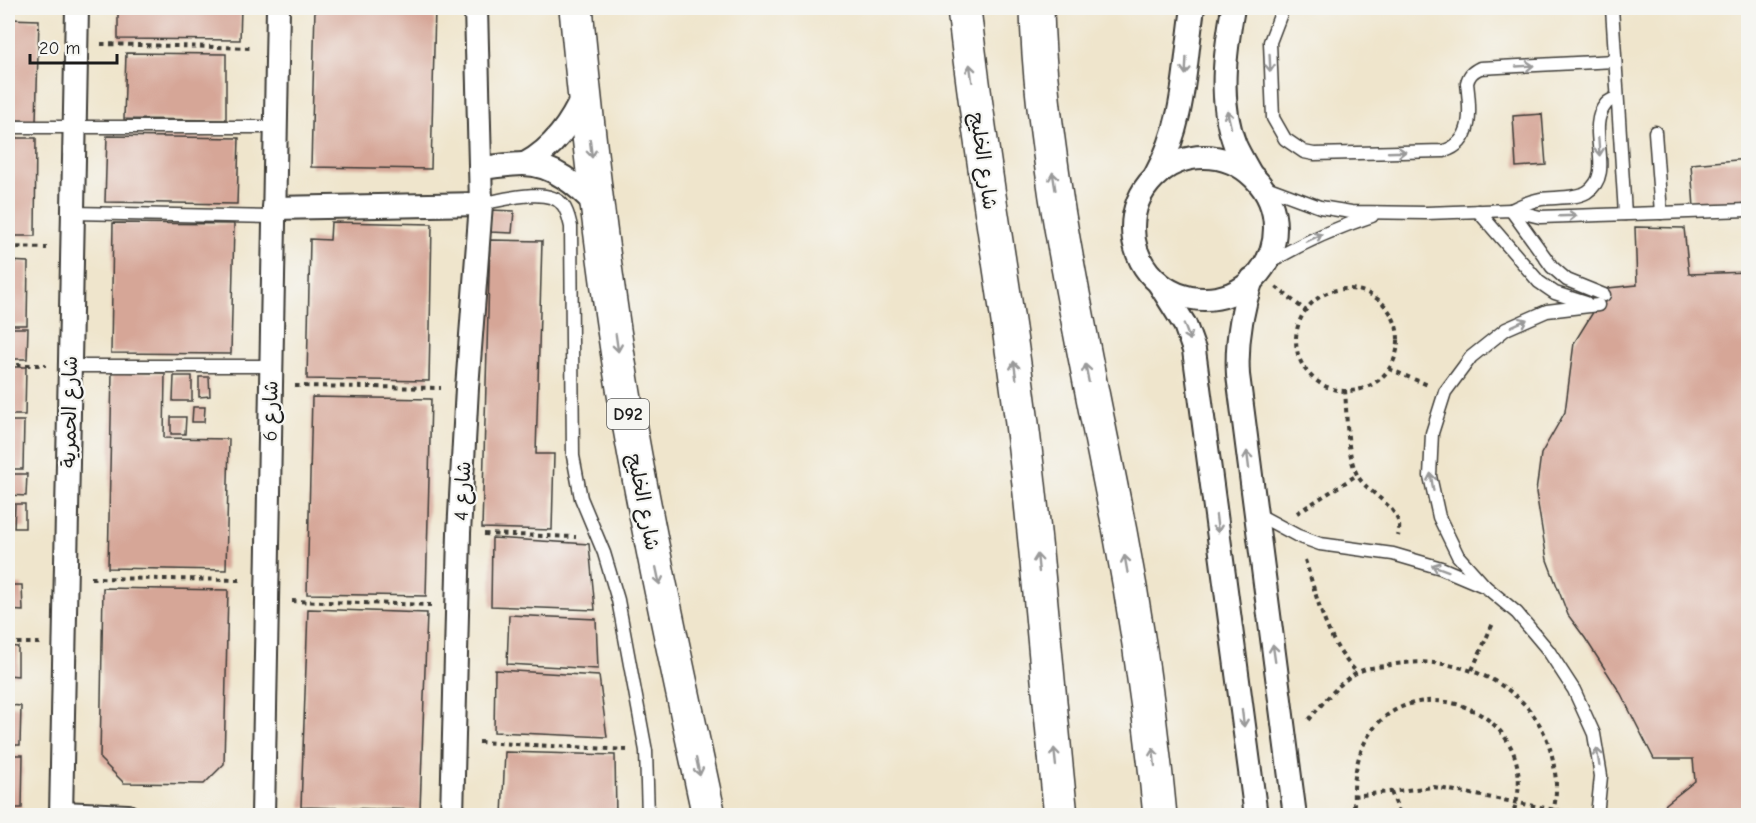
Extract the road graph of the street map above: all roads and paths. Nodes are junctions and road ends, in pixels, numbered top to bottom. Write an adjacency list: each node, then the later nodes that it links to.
1 (77, 8): 11 (street, شارع الحمرية)
2 (278, 8): 12 (street, شارع 6)
3 (476, 8): 21 (street, شارع 4)
4 (576, 8): 14 (main road, شارع الخليج / D92)
5 (963, 8): 76 (main road, شارع الخليج, one-way to 5)
6 (1037, 8): 77 (main road, one-way to 6)
7 (1193, 8): 22 (street, one-way to 22)
8 (1233, 8): 23 (street, one-way to 8)
9 (1283, 8): 13 (lane, one-way to 13)
10 (1612, 8): 13 (lane)
11 (76, 44): 12 (path); 17 (street, شارع الحمرية)
12 (277, 49): 18 (street, شارع 6)
13 (1615, 61): 15 (lane)
14 (584, 94): 20 (street); 25 (main road, شارع الخليج / D92, one-way to 25)
15 (1617, 97): 26 (lane, one-way to 26); 33 (lane)
16 (8, 127): 17 (lane)
17 (75, 127): 18 (lane); 30 (street, شارع الحمرية)
18 (276, 128): 29 (street, شارع 6)
19 (1655, 132): 32 (lane)
20 (525, 164): 21 (street); 25 (street)
21 (480, 168): 24 (street, شارع 4)
22 (1156, 176): 23 (street); 37 (street)
23 (1256, 179): 31 (lane); 36 (street)
24 (481, 204): 29 (street); 44 (street, شارع 4); 52 (lane)
25 (597, 206): 75 (main road, شارع الخليج / D92, one-way to 75)
26 (1511, 210): 28 (lane); 33 (lane, one-way to 33); 38 (lane)
27 (1749, 210): 32 (lane)
28 (1478, 211): 31 (lane); 38 (lane)
29 (274, 212): 30 (lane); 43 (street, شارع 6)
30 (73, 213): 35 (street, شارع الحمرية)
31 (1382, 213): 36 (lane, one-way to 31)
32 (1661, 213): 33 (lane)
33 (1625, 214)
34 (8, 247): 35 (path)
35 (72, 248): 41 (street, شارع الحمرية)
36 (1257, 273): 37 (street); 39 (path); 48 (street, one-way to 36)
37 (1158, 282): 78 (street, one-way to 78)
38 (1601, 300): 46 (lane, one-way to 38)
39 (1306, 311): 42 (path); 45 (path)
40 (8, 365): 41 (path)
41 (70, 366): 43 (lane); 54 (street, شارع الحمرية)
42 (1389, 369): 45 (path); 46 (path)
43 (271, 376): 44 (path); 56 (street, شارع 6)
44 (467, 388): 50 (street, شارع 4)
45 (1345, 390): 47 (path)
46 (1445, 393): 55 (lane, one-way to 46)
47 (1357, 475): 49 (path); 53 (path)
48 (1255, 513): 49 (lane); 79 (street, one-way to 48)
49 (1276, 526): 51 (lane)
50 (459, 533): 52 (path); 58 (street, شارع 4)
51 (1298, 536): 53 (lane); 60 (path)
52 (597, 538): 63 (lane)
53 (1393, 555): 55 (lane, one-way to 53)
54 (66, 578): 56 (path); 68 (street, شارع الحمرية)
55 (1486, 587): 57 (lane)
56 (267, 590): 58 (path); 70 (street, شارع 6)
57 (1503, 601): 59 (path); 85 (lane, one-way to 57)
58 (457, 606): 62 (street, شارع 4)
59 (1472, 670): 60 (path); 67 (path)
60 (1357, 672): 61 (path)
61 (1308, 721)
62 (453, 741): 63 (path); 73 (street, شارع 4)
63 (646, 751): 74 (lane)
64 (1391, 792): 65 (path); 66 (path); 81 (path)
65 (1353, 796): 66 (path); 80 (path)
66 (1516, 802): 67 (path); 82 (path)
67 (1554, 810): 83 (path); 84 (path)
68 (62, 814): 69 (street)
69 (128, 816)
70 (263, 816)
71 (283, 816): 72 (path)
72 (323, 816)
73 (452, 816)
74 (648, 816)
75 (709, 816)
76 (1061, 816)
77 (1160, 816)
78 (1256, 816)
79 (1295, 816)
80 (1355, 816)
81 (1401, 816)
82 (1512, 816)
83 (1552, 816)
84 (1584, 816)
85 (1597, 816)

